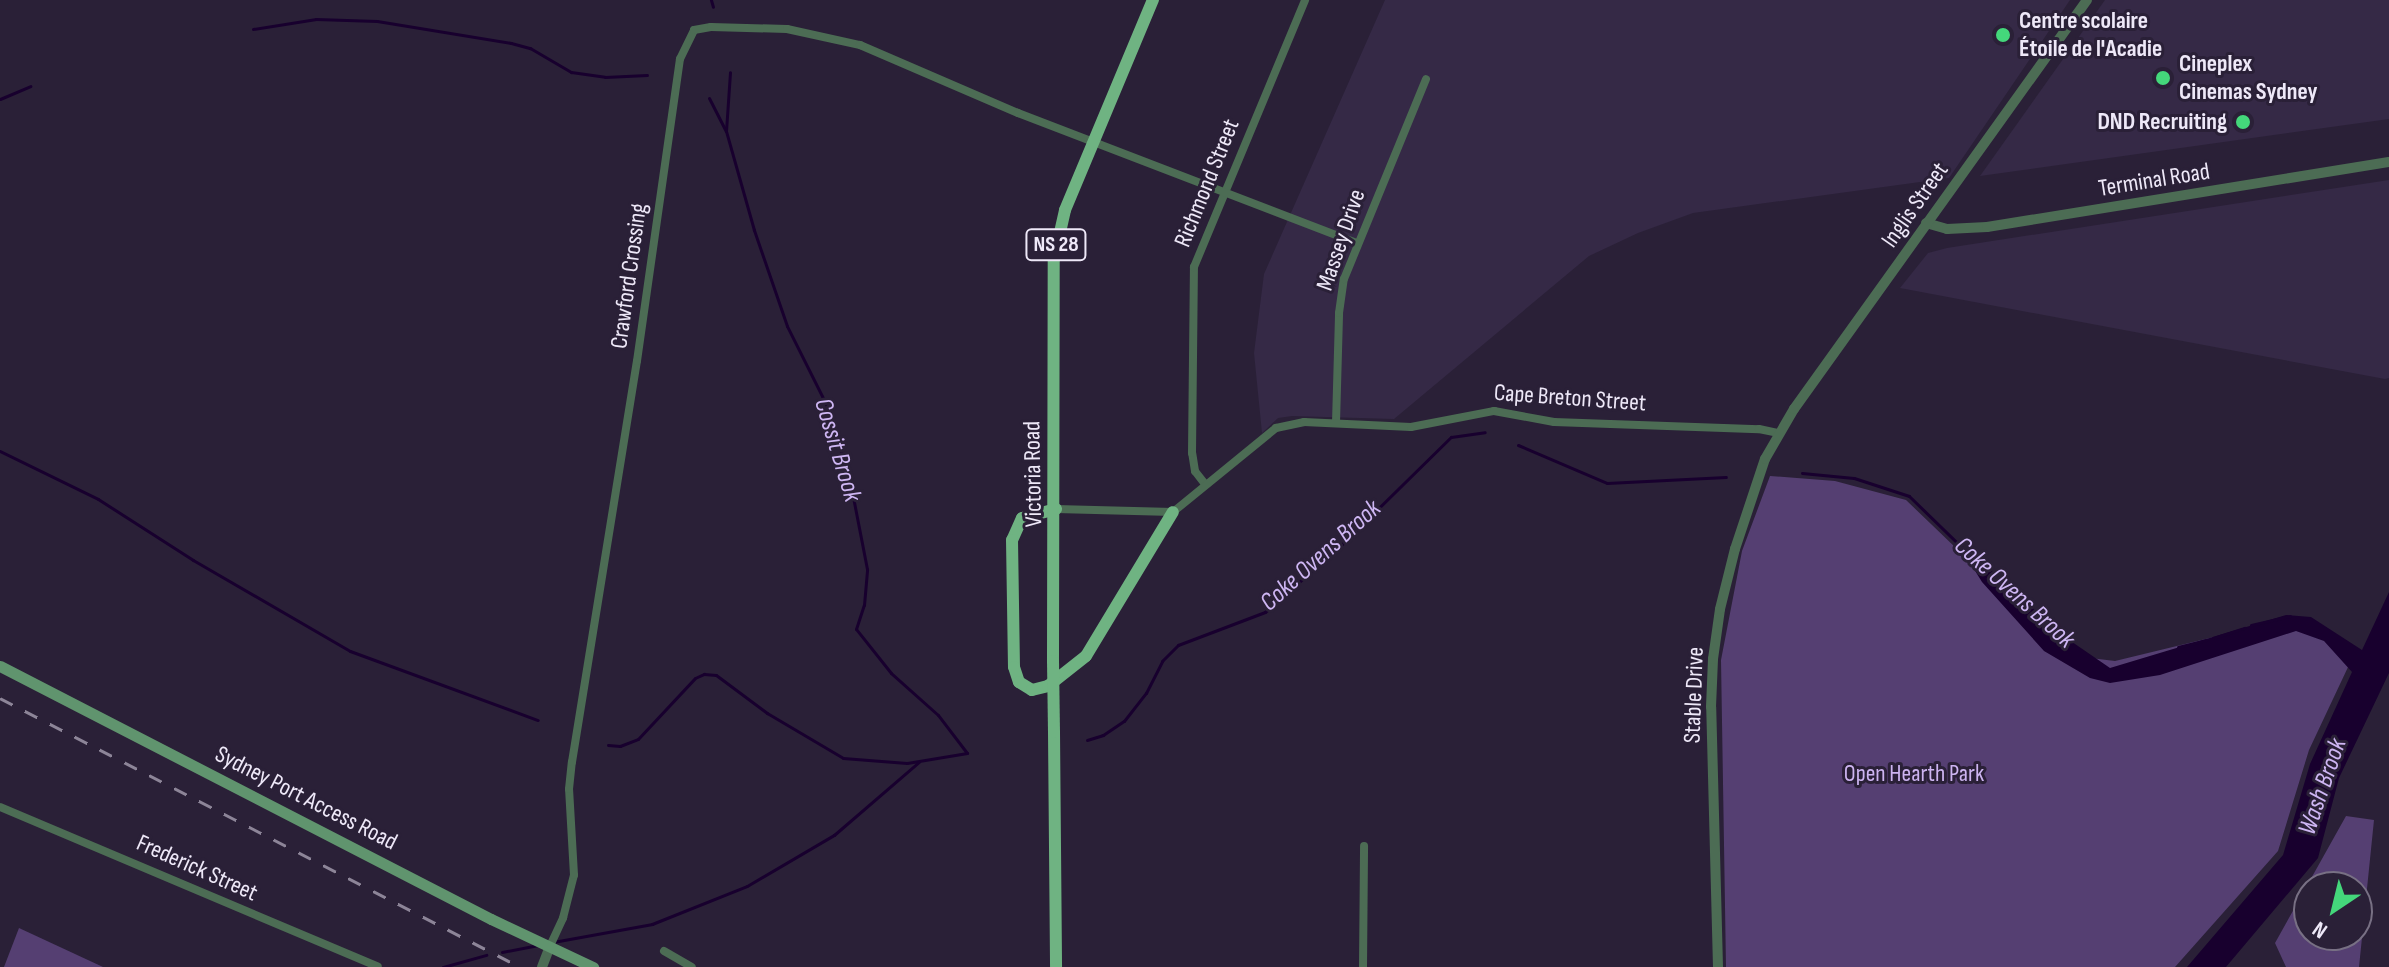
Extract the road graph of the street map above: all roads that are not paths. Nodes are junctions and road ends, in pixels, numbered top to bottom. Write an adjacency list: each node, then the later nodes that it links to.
1 (1153, 0): 5 (main road, Victoria Road / NS 28)
2 (1305, 0): 7 (street, Richmond Street)
3 (2087, 0): 8 (street, Inglis Street)
4 (1426, 79): 9 (street, Massey Drive)
5 (1094, 142): 7 (street, Crawford Crossing); 13 (main road, Victoria Road / NS 28); 18 (street, Crawford Crossing)
6 (2389, 162): 8 (street, Terminal Road)
7 (1224, 192): 9 (street, Crawford Crossing); 12 (street, Richmond Street)
8 (1926, 223): 11 (street, Inglis Street)
9 (1356, 243): 10 (street, Massey Drive)
10 (1336, 423): 11 (street, Cape Breton Street); 12 (street, Cape Breton Street)
11 (1778, 433): 26 (street, Stable Drive)
12 (1205, 484): 14 (street, Cape Breton Street)
13 (1056, 509): 14 (street); 14 (main road); 24 (main road, Victoria Road / NS 28, bridge)
14 (1173, 512)
15 (0, 666): 18 (main road, Sydney Port Access Road)
16 (0, 807): 20 (street, Frederick Street)
17 (1364, 846): 25 (street)
18 (550, 946): 21 (street); 22 (main road, Sydney Port Access Road)
19 (664, 951): 23 (street)
20 (378, 967)
21 (542, 967)
22 (593, 967)
23 (692, 967)
24 (1056, 967)
25 (1363, 967)
26 (1718, 967)

